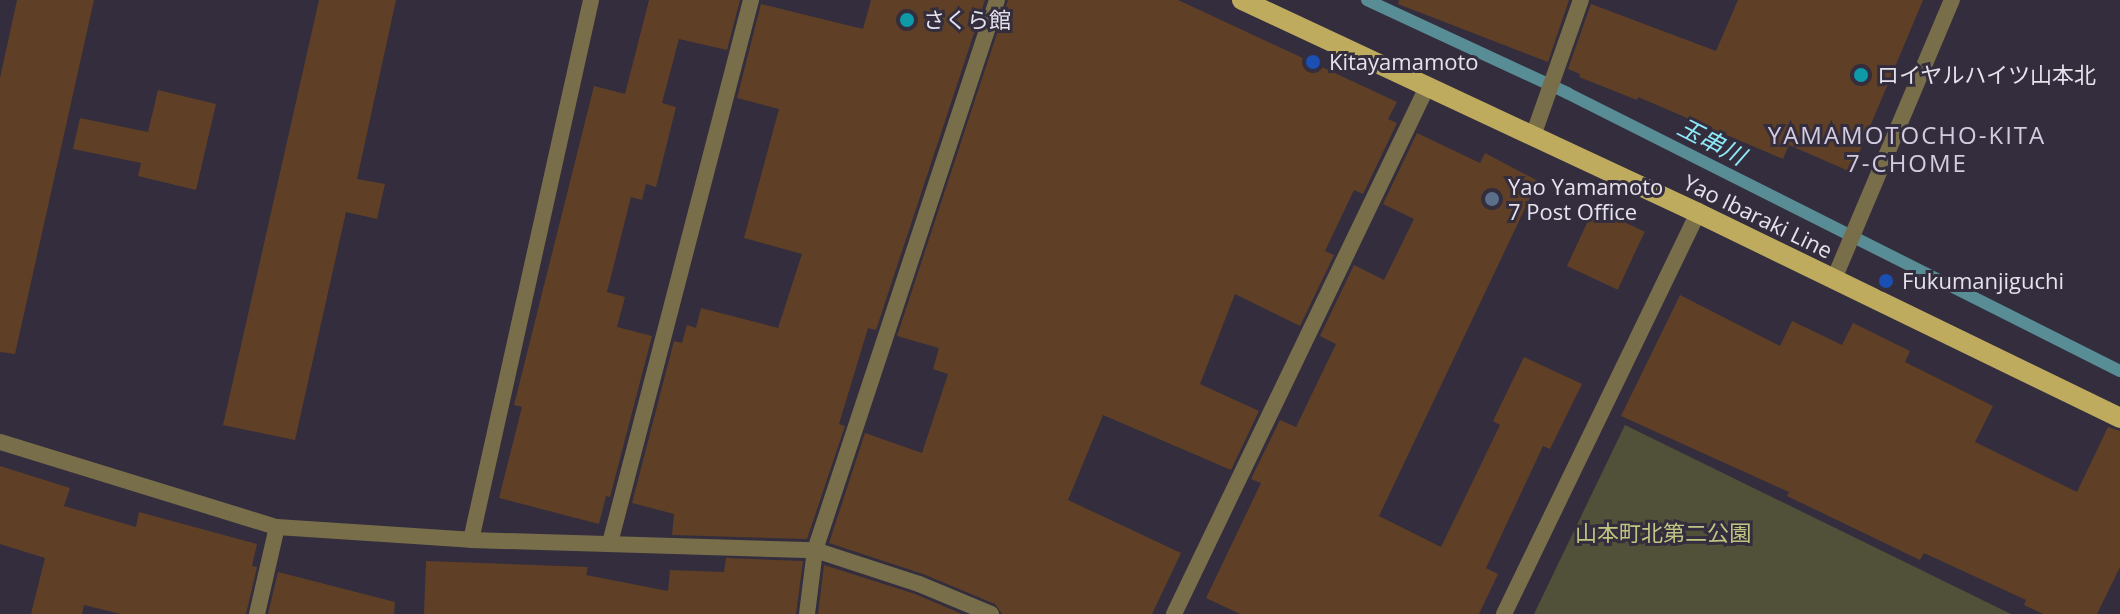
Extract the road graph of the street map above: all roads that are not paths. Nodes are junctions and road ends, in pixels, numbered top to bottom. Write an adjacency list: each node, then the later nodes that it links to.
1 (591, 0): 14 (street)
2 (751, 0): 15 (street)
3 (997, 0): 16 (street)
4 (1242, 0): 7 (main road, Yao Ibaraki Line)
5 (1581, 0): 8 (street)
6 (1952, 0): 10 (street)
7 (1427, 87): 8 (main road, Yao Ibaraki Line); 20 (street)
8 (1533, 136): 9 (main road, Yao Ibaraki Line)
9 (1698, 213): 10 (main road, Yao Ibaraki Line); 21 (street)
10 (1837, 270): 11 (main road, Yao Ibaraki Line)
11 (2120, 418)
12 (0, 442): 13 (street)
13 (277, 527): 14 (street); 17 (street)
14 (471, 540): 15 (street)
15 (610, 543): 16 (street)
16 (815, 550): 18 (street); 19 (street)
17 (257, 614)
18 (807, 614)
19 (991, 614)
20 (1174, 614)
21 (1504, 614)

